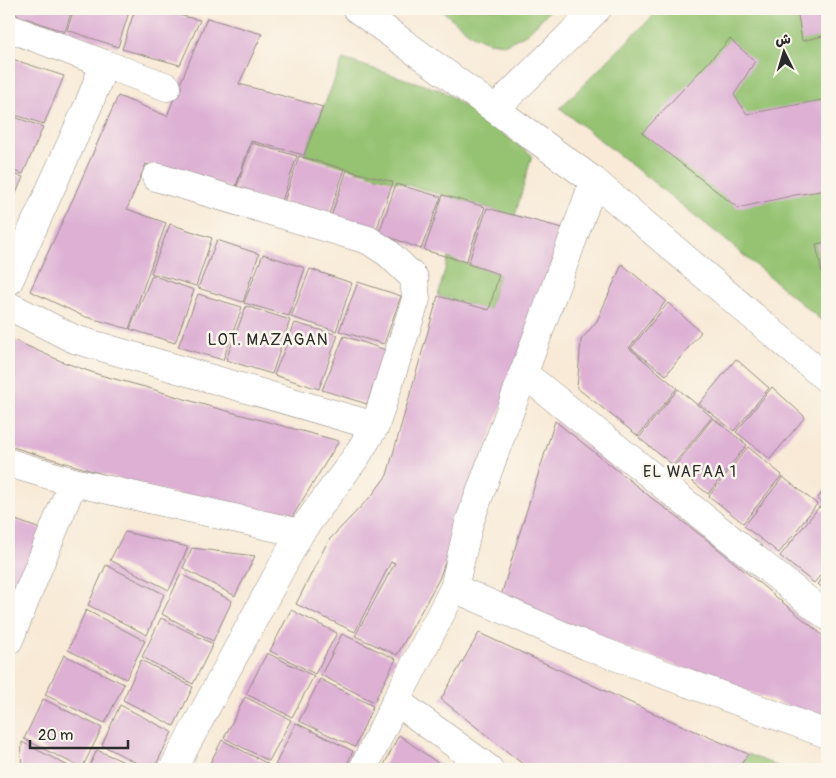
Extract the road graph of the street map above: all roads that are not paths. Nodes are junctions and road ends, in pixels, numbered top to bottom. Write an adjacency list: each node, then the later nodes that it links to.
1 (358, 9): 6 (street)
2 (597, 9): 6 (street)
3 (9, 28): 4 (street)
4 (105, 64): 5 (street); 9 (street)
5 (167, 87)
6 (495, 109): 8 (street)
7 (156, 176): 13 (street)
8 (594, 181): 11 (street); 12 (street)
9 (9, 282)
10 (9, 306): 13 (street)
11 (523, 373): 17 (street); 18 (street)
12 (827, 378)
13 (374, 426): 16 (street)
14 (9, 463): 15 (street)
15 (73, 482): 16 (street); 19 (street)
16 (300, 533): 22 (street)
17 (454, 588): 20 (street); 21 (street)
18 (827, 616)
19 (9, 640)
20 (396, 701): 23 (street); 24 (street)
21 (827, 734)
22 (173, 769)
23 (363, 769)
24 (489, 769)

